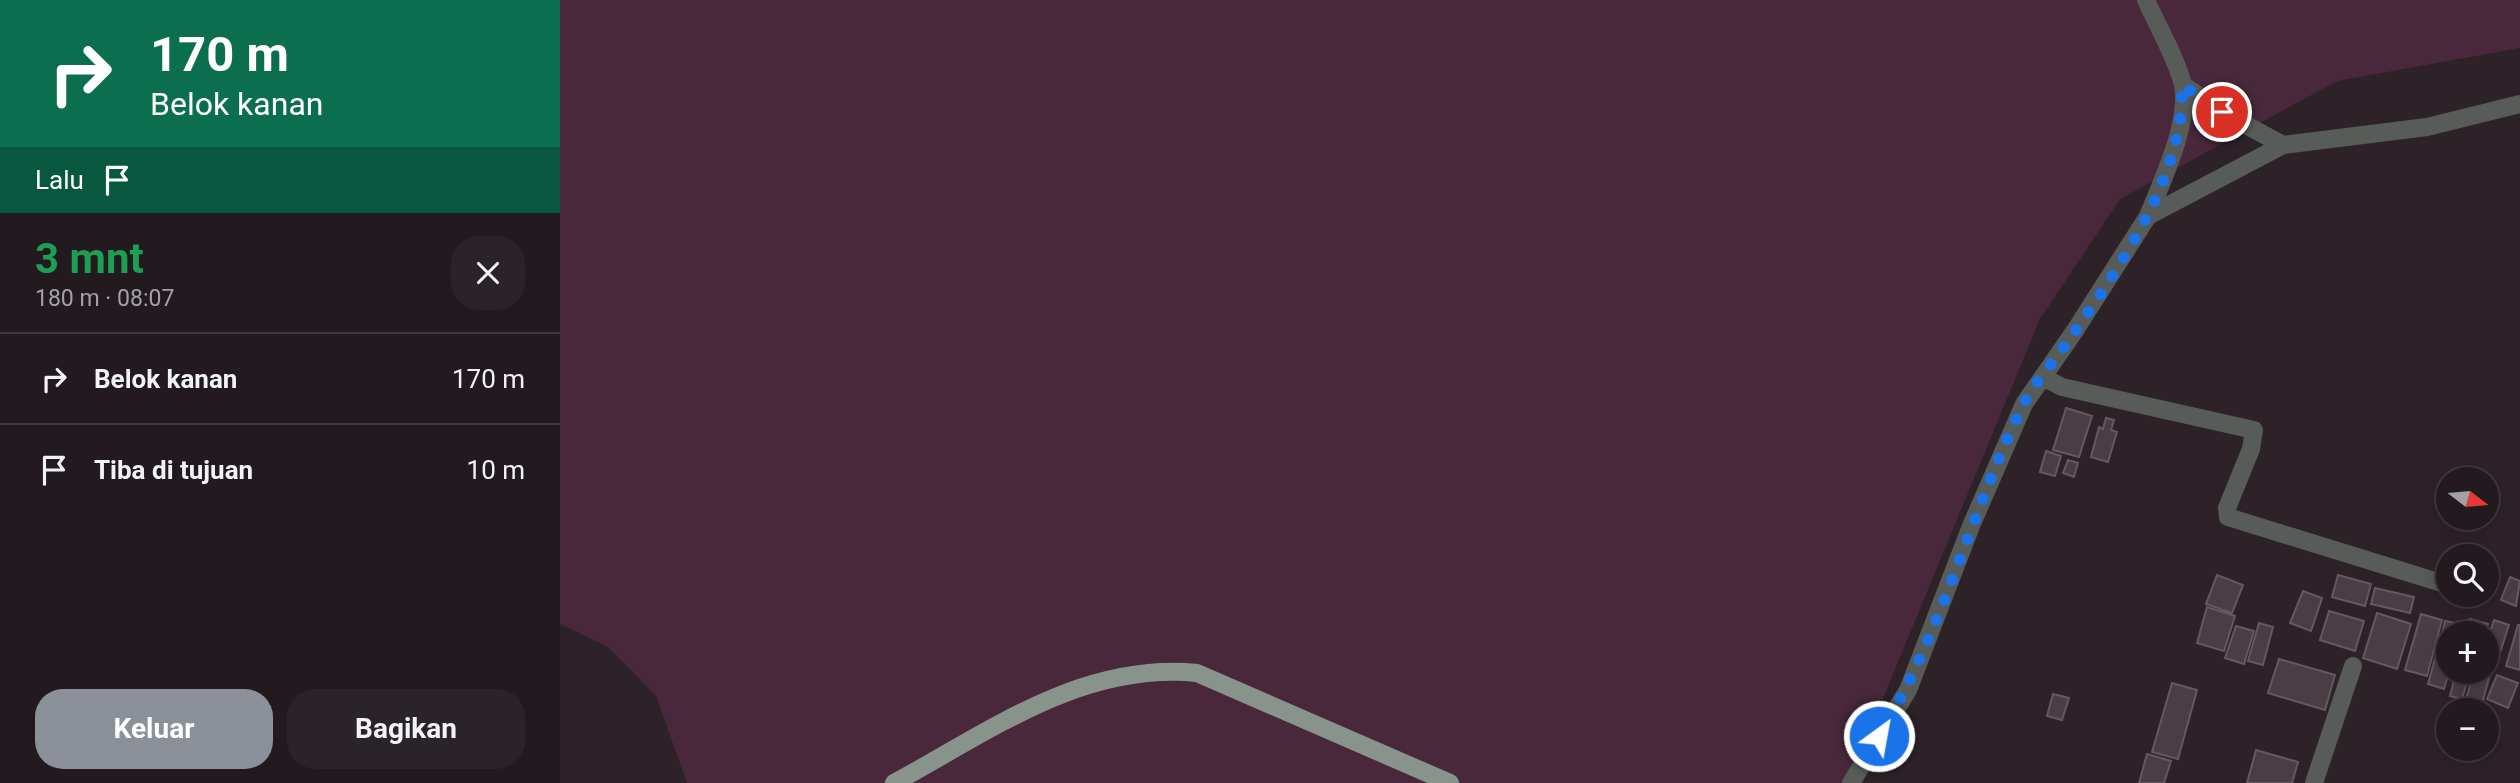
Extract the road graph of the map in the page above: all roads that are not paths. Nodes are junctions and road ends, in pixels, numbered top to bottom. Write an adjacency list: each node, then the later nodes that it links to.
1 (2147, 0): 2 (street)
2 (2182, 85): 4 (street); 5 (street)
3 (2520, 104): 4 (street)
4 (2283, 145): 5 (street)
5 (2148, 216): 6 (street)
6 (2043, 377): 7 (street); 11 (street)
7 (2436, 581)
8 (2353, 666): 12 (street)
9 (894, 783): 10 (main road)
10 (1450, 783)
11 (1851, 783)
12 (2314, 783)

